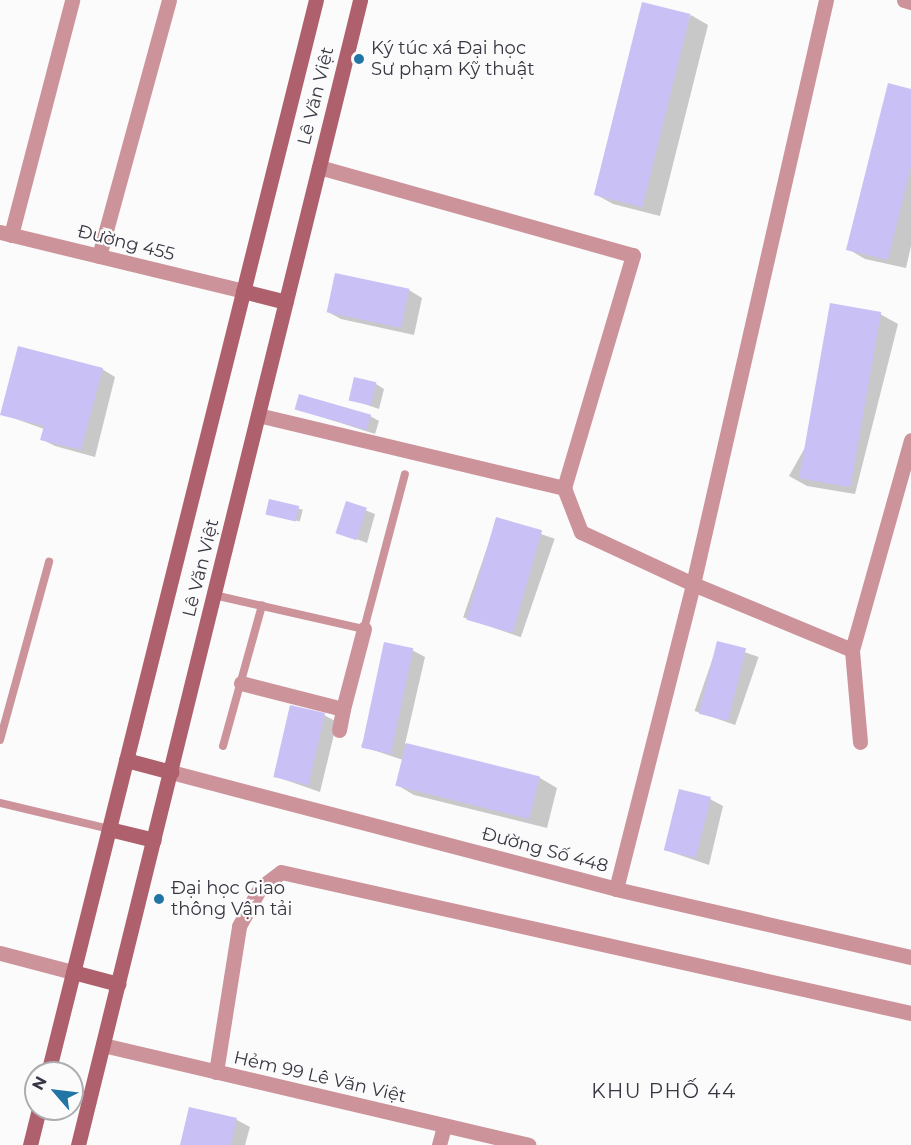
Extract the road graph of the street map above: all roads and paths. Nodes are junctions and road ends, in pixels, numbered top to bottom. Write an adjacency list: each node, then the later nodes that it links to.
1 (72, 0): 9 (street)
2 (169, 0): 10 (street)
3 (316, 0): 11 (main road, Lê Văn Việt)
4 (360, 0): 8 (main road, Lê Văn Việt)
5 (826, 0): 18 (street)
6 (904, 0): 7 (street)
7 (911, 2)
8 (319, 167): 12 (main road, Lê Văn Việt); 16 (street)
9 (5, 233): 10 (street, Đường 455)
10 (99, 256): 11 (street, Đường 455)
11 (243, 291): 12 (main road); 29 (main road, Lê Văn Việt)
12 (286, 302): 13 (main road, Lê Văn Việt)
13 (258, 415): 16 (street); 19 (main road, Lê Văn Việt)
14 (911, 440): 22 (street)
15 (405, 474): 21 (lane)
16 (564, 488): 18 (street)
17 (49, 562): 26 (lane)
18 (693, 584): 22 (street); 34 (street)
19 (214, 595): 20 (lane); 30 (main road, Lê Văn Việt)
20 (262, 605): 21 (lane); 23 (lane)
21 (364, 629): 24 (street)
22 (852, 650): 27 (street)
23 (241, 683): 24 (street); 28 (lane)
24 (343, 709): 25 (street)
25 (339, 730)
26 (0, 740)
27 (860, 742)
28 (223, 746)
29 (126, 760): 30 (main road); 32 (main road, Lê Văn Việt)
30 (171, 772): 33 (main road, Lê Văn Việt); 34 (street, Đường Số 448)
31 (0, 802): 32 (lane)
32 (109, 829): 33 (main road); 37 (main road, Lê Văn Việt)
33 (154, 840): 38 (main road, Lê Văn Việt)
34 (616, 889): 36 (street, Đường Số 448)
35 (0, 953): 37 (street)
36 (911, 957)
37 (73, 972): 38 (main road); 41 (main road, Lê Văn Việt)
38 (118, 984): 40 (main road, Lê Văn Việt)
39 (911, 1013): 42 (street)
40 (103, 1045): 42 (street, Hẻm 99 Lê Văn Việt); 46 (main road, Lê Văn Việt)
41 (51, 1061)
42 (216, 1072): 44 (street, Hẻm 99 Lê Văn Việt)
43 (36, 1121): 45 (main road)
44 (444, 1126): 47 (street); 48 (street, Hẻm 99 Lê Văn Việt)
45 (30, 1145)
46 (78, 1145)
47 (439, 1145)
48 (528, 1145)

